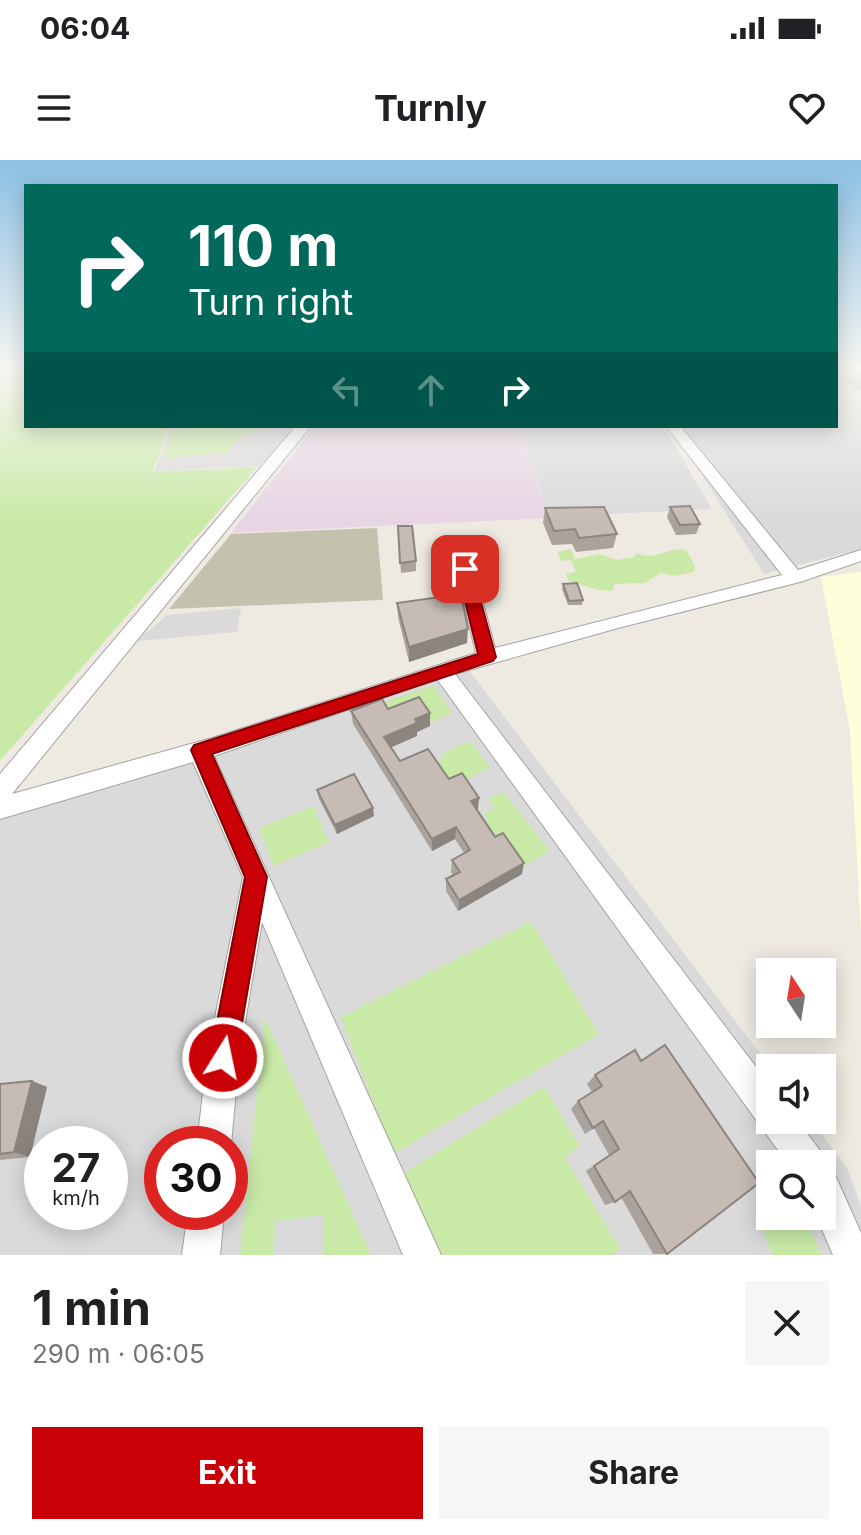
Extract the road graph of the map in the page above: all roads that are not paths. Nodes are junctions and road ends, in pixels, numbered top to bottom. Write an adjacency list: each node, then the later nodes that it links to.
1 (302, 428): 9 (street)
2 (675, 428): 5 (street)
3 (861, 555): 5 (street)
4 (465, 569): 6 (street)
5 (794, 578): 6 (street)
6 (487, 657): 7 (street)
7 (441, 670): 8 (street); 12 (street)
8 (200, 750): 10 (street); 11 (street)
9 (0, 791)
10 (0, 808)
11 (256, 877): 13 (street); 17 (street)
12 (756, 1093)
13 (216, 1126)
14 (836, 1219): 18 (street)
15 (204, 1230): 16 (street)
16 (201, 1255)
17 (422, 1255)
18 (852, 1255)

